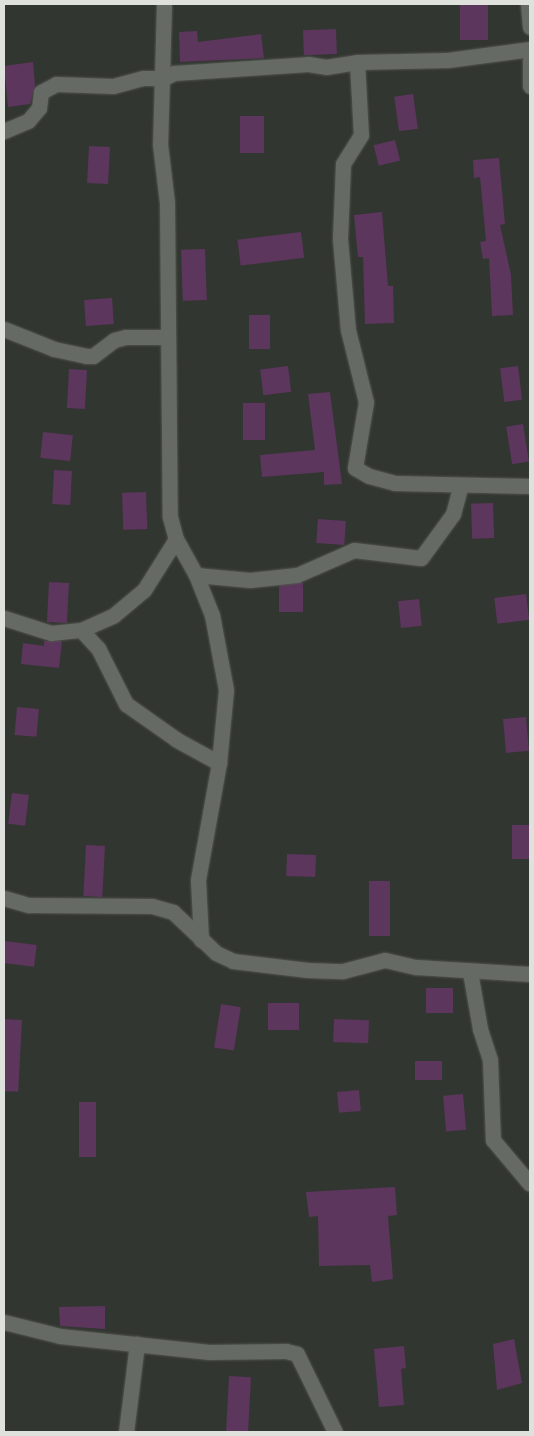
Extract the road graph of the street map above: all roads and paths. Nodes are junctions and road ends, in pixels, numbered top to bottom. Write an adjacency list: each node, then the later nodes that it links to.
1 (164, 4): 7 (street)
2 (528, 4): 3 (street)
3 (530, 27)
4 (530, 49): 6 (street)
5 (530, 61): 8 (street)
6 (357, 62): 7 (street); 12 (street)
7 (164, 78): 9 (street); 11 (street)
8 (530, 86)
9 (4, 131)
10 (4, 329): 11 (street)
11 (167, 337): 14 (street)
12 (461, 485): 13 (street); 15 (street)
13 (530, 486)
14 (176, 539): 15 (street); 17 (street)
15 (196, 575): 18 (street)
16 (4, 618): 17 (street)
17 (81, 630): 18 (street)
18 (220, 763): 20 (street)
19 (4, 898): 20 (street)
20 (201, 940): 21 (street)
21 (470, 972): 22 (street); 23 (street)
22 (530, 974)
23 (530, 1184)
24 (4, 1322): 25 (street)
25 (137, 1344): 26 (street); 27 (street)
26 (126, 1432)
27 (335, 1432)

